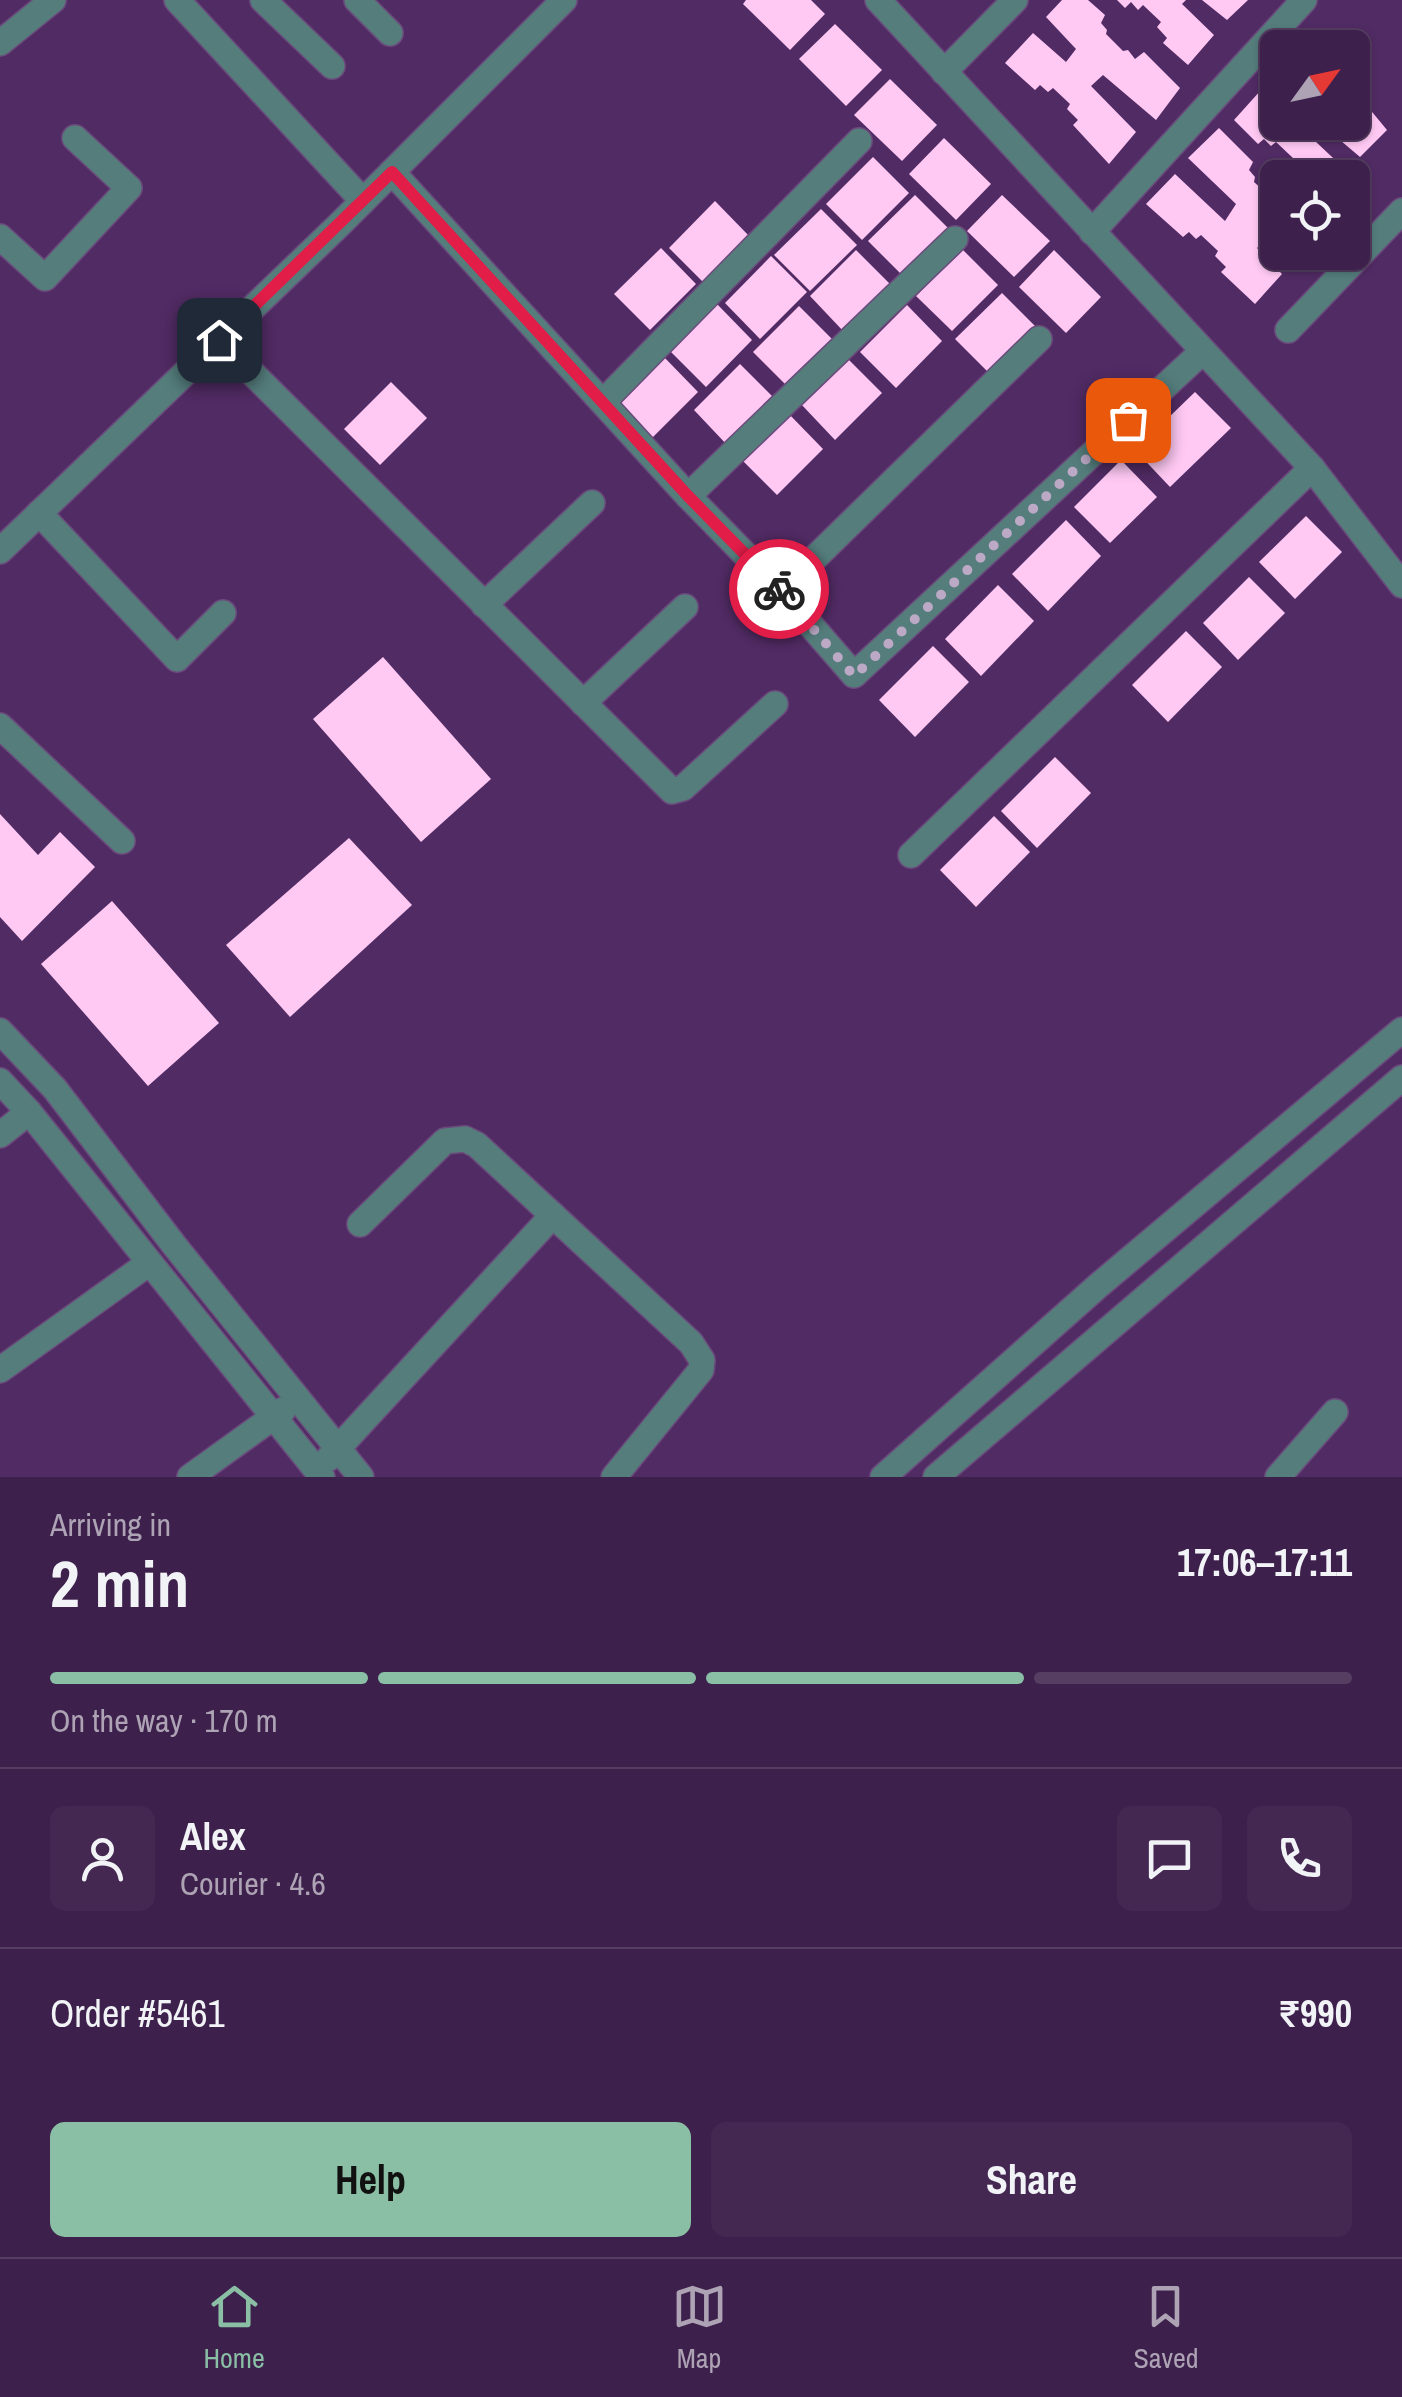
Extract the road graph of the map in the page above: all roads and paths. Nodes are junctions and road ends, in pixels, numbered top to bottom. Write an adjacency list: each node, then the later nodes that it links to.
1 (53, 0): 10 (street)
2 (177, 0): 16 (street)
3 (263, 0): 11 (street)
4 (357, 0): 9 (street)
5 (564, 0): 15 (street)
6 (878, 0): 12 (street)
7 (1015, 0): 12 (street)
8 (1304, 0): 18 (street)
9 (390, 33)
10 (0, 44)
11 (332, 66)
12 (944, 72): 18 (street)
13 (74, 138): 19 (street)
14 (860, 141): 25 (street)
15 (392, 172): 16 (street); 25 (street)
16 (363, 201): 23 (street)
17 (1402, 211): 21 (street)
18 (1092, 232): 24 (street)
19 (0, 237)
20 (955, 240): 27 (street)
21 (1288, 330)
22 (1040, 339): 32 (street)
23 (219, 340): 29 (street); 33 (street)
24 (1203, 351): 26 (street); 32 (street)
25 (603, 402): 27 (street)
26 (1312, 468): 31 (street); 40 (street)
27 (688, 496): 32 (street)
28 (592, 503): 33 (street)
29 (38, 513): 30 (street); 35 (street)
30 (0, 551)
31 (1402, 584)
32 (781, 591)
33 (484, 605): 36 (street)
34 (685, 607): 36 (street)
35 (223, 613)
36 (583, 703): 37 (street)
37 (775, 704)
38 (0, 726): 39 (street)
39 (122, 841)
40 (910, 855)
41 (1402, 1030): 59 (street)
42 (0, 1031): 51 (street)
43 (1402, 1078): 60 (street)
44 (0, 1081): 45 (street)
45 (29, 1112): 46 (street); 49 (street)
46 (0, 1135)
47 (553, 1216): 48 (street); 54 (street); 58 (street)
48 (360, 1224)
49 (149, 1263): 50 (street); 53 (street)
50 (0, 1370)
51 (299, 1399): 53 (street); 54 (street)
52 (1335, 1412): 61 (street)
53 (273, 1418): 55 (street); 56 (street)
54 (340, 1449): 55 (street); 57 (street)
55 (319, 1473)
56 (190, 1477)
57 (361, 1477)
58 (614, 1477)
59 (883, 1477)
60 (936, 1477)
61 (1278, 1477)

